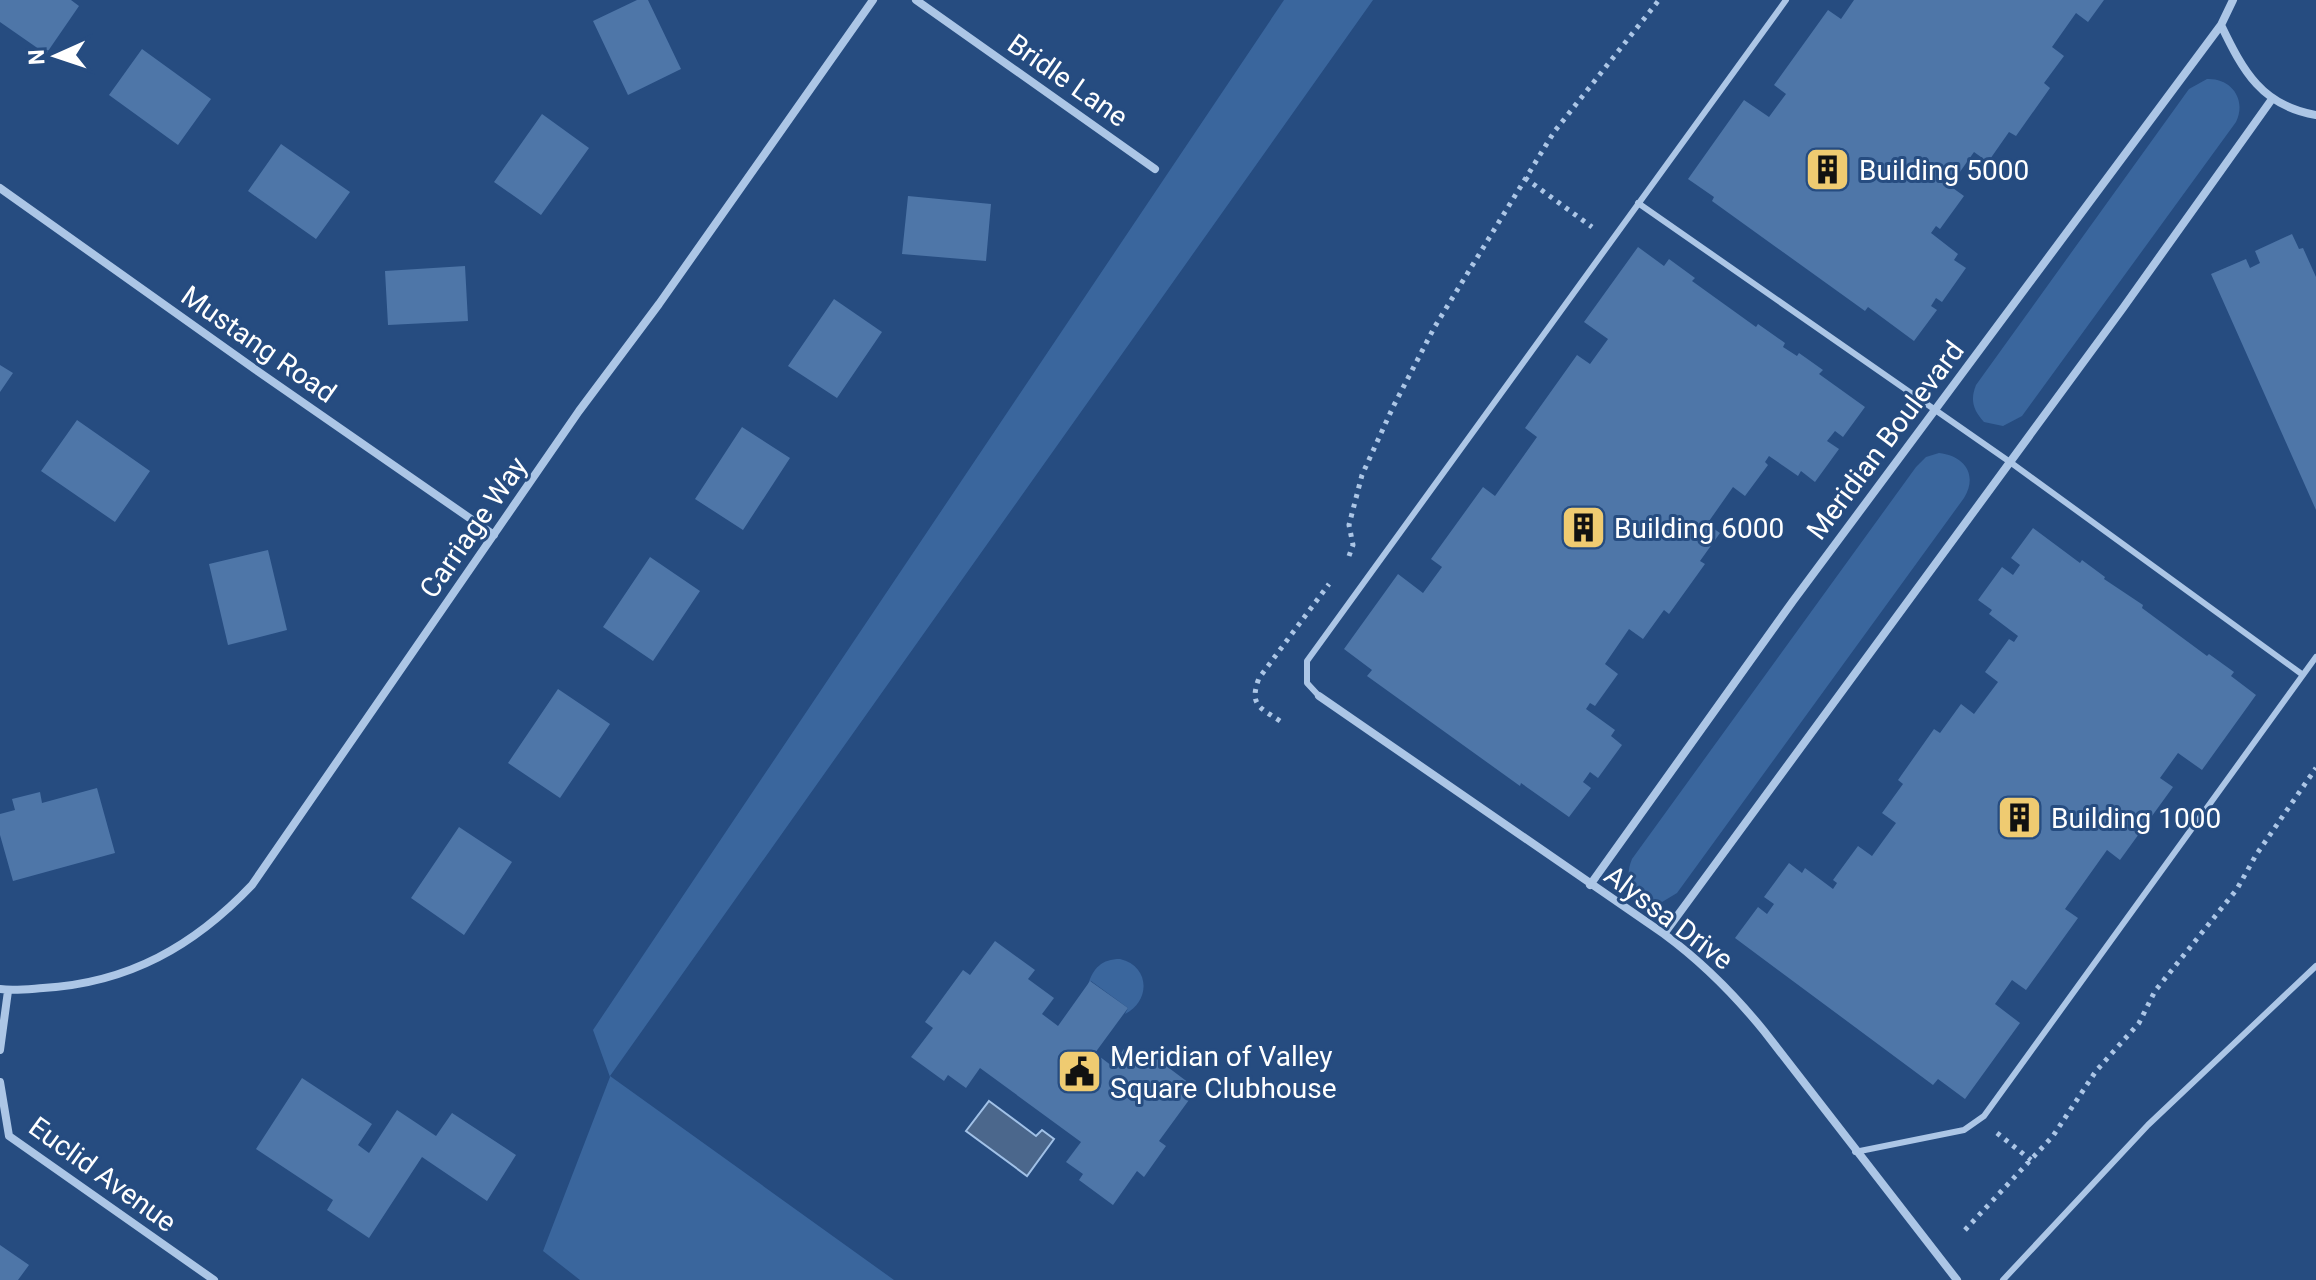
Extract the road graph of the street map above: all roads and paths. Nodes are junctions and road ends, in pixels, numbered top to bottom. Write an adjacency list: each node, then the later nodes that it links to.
1 (873, 0): 16 (street, Carriage Way)
2 (916, 0): 9 (street, Bridle Lane)
3 (1659, 0): 10 (path)
4 (1786, 0): 12 (lane)
5 (2233, 0): 6 (street, Meridian Boulevard)
6 (2221, 25): 7 (street); 14 (street, Meridian Boulevard)
7 (2272, 99): 8 (street); 15 (street)
8 (2316, 115)
9 (1155, 169)
10 (1525, 178): 13 (path); 17 (path)
11 (0, 188): 16 (street, Mustang Road)
12 (1638, 203): 13 (lane); 14 (lane)
13 (1611, 241): 21 (lane)
14 (1936, 410): 15 (lane); 24 (street, Meridian Boulevard)
15 (2010, 462): 20 (lane); 25 (street)
16 (494, 535): 27 (street, Carriage Way)
17 (1343, 564)
18 (1334, 577): 22 (path)
19 (2316, 657): 20 (lane)
20 (2303, 675): 30 (lane)
21 (1319, 696): 24 (street, Alyssa Drive)
22 (1280, 721)
23 (2316, 768): 32 (path)
24 (1590, 885): 25 (street, Alyssa Drive)
25 (1664, 934): 31 (street, Alyssa Drive)
26 (2316, 966): 36 (lane)
27 (4, 990): 28 (street)
28 (0, 1050)
29 (0, 1082): 34 (street, Euclid Avenue)
30 (1980, 1120): 31 (lane); 32 (path)
31 (1855, 1152): 35 (street, Alyssa Drive)
32 (2031, 1160): 33 (path)
33 (1965, 1230)
34 (214, 1280)
35 (1957, 1280)
36 (2003, 1280)

